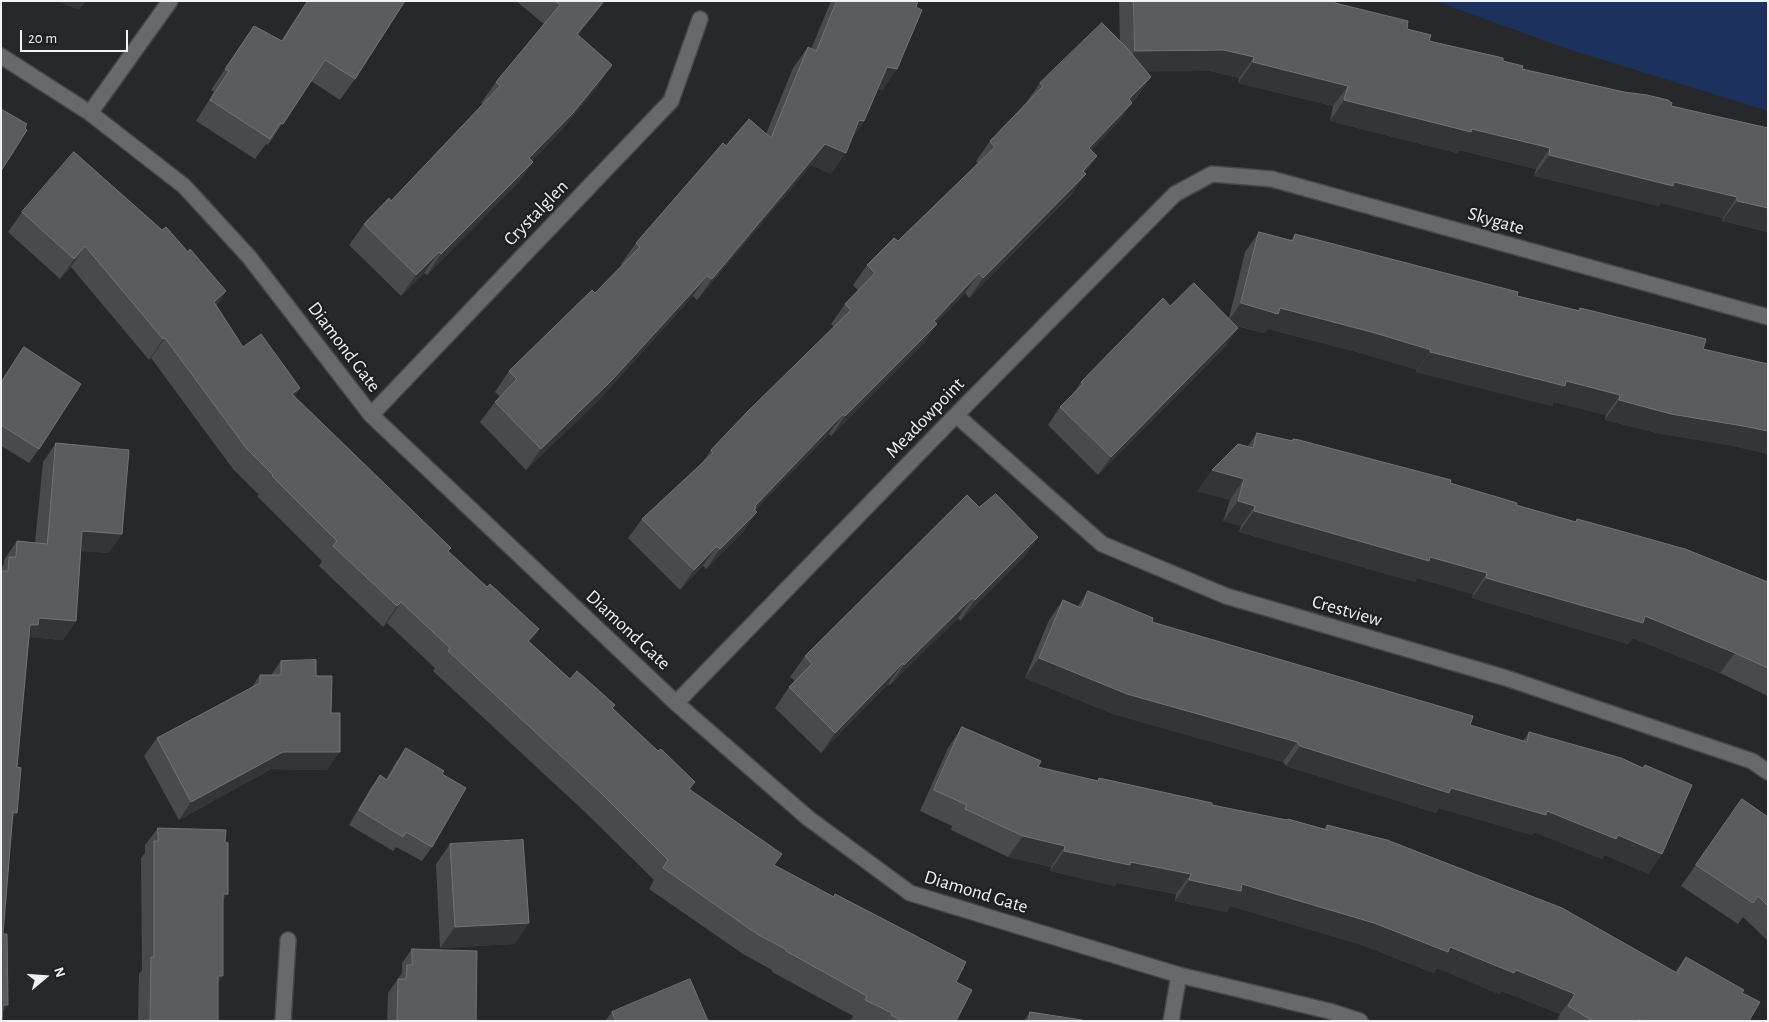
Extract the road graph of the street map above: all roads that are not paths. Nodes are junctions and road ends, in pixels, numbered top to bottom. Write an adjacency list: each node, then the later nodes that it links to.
1 (170, 1): 4 (street)
2 (700, 19): 7 (street, Crystalglen)
3 (1, 56): 4 (street, Diamond Gate)
4 (90, 113): 7 (street, Diamond Gate)
5 (1212, 174): 6 (street, Skygate); 8 (street, Meadowpoint)
6 (1768, 317)
7 (371, 415): 9 (street, Diamond Gate)
8 (956, 415): 9 (street, Meadowpoint); 10 (street, Crestview)
9 (676, 703): 12 (street, Diamond Gate)
10 (1768, 772)
11 (288, 940): 13 (street)
12 (1179, 975): 14 (street); 15 (street, Diamond Gate)
13 (283, 1021)
14 (1171, 1021)
15 (1360, 1021)

